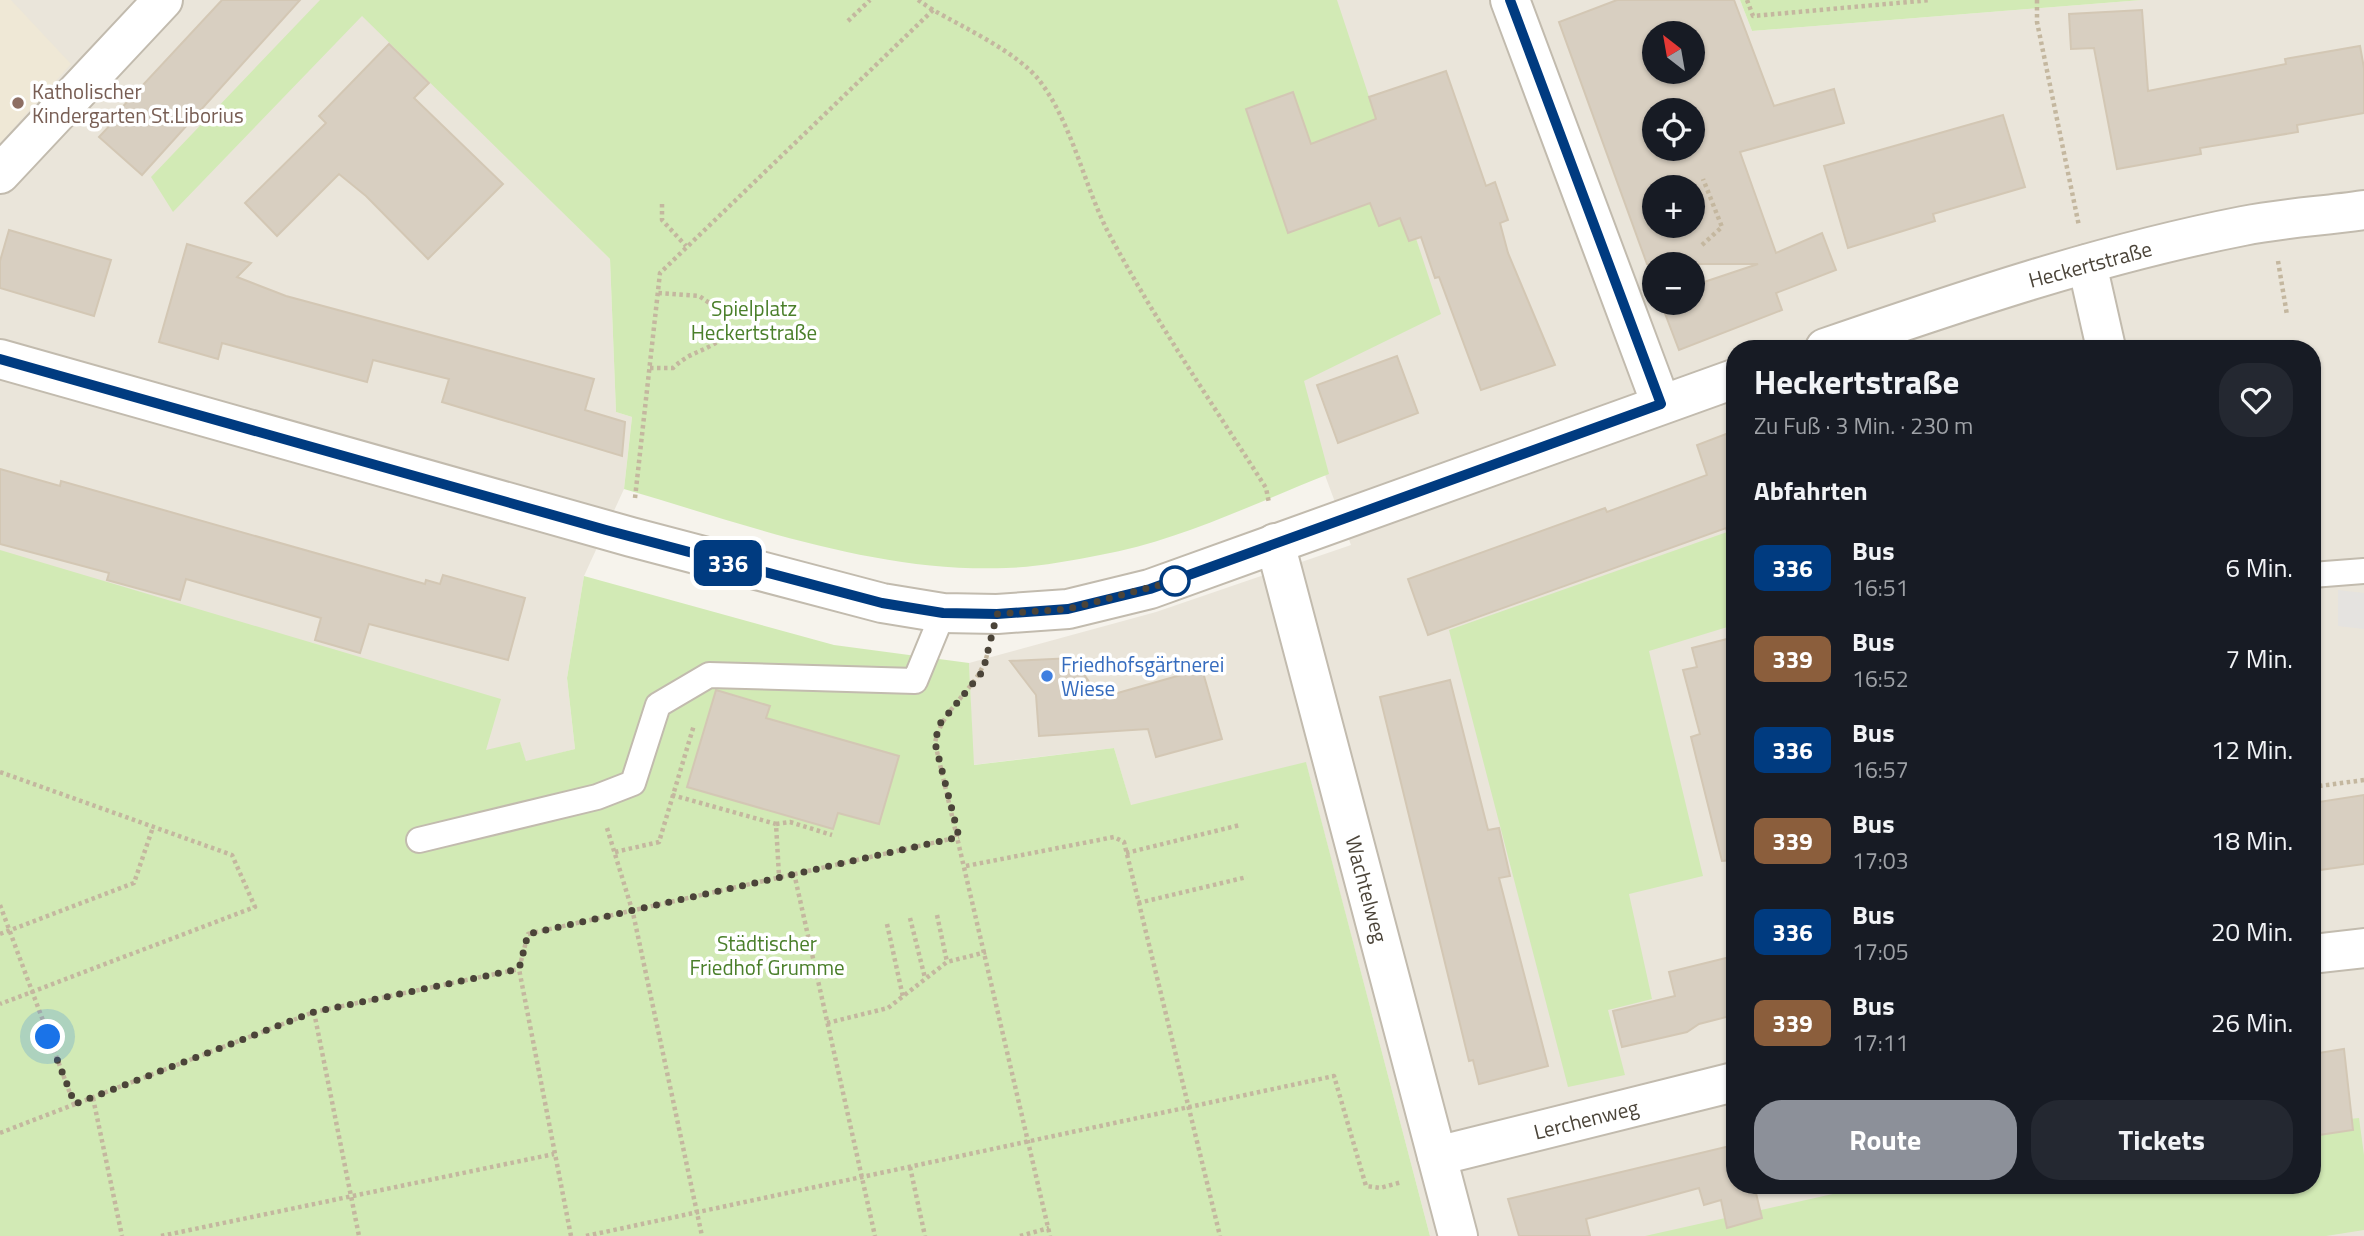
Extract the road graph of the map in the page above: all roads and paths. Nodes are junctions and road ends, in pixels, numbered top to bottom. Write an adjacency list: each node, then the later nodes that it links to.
1 (163, 0): 10 (street)
2 (870, 0): 9 (path)
3 (918, 0): 8 (path)
4 (1510, 0): 25 (street)
5 (1747, 0): 6 (path)
6 (1931, 0)
7 (2037, 0): 17 (path)
8 (933, 10): 16 (path); 27 (path)
9 (848, 21)
10 (0, 174)
11 (1705, 184): 15 (path)
12 (662, 204): 16 (path)
13 (2364, 211): 14 (street, Heckertstraße)
14 (2272, 222): 17 (street, Heckertstraße); 19 (path)
15 (1702, 245)
16 (686, 246): 18 (path)
17 (2087, 264): 20 (street, Heckertstraße); 21 (street)
18 (658, 293): 23 (path); 23 (path)
19 (2287, 315)
20 (1848, 340)
21 (2104, 340)
22 (0, 359): 26 (street)
23 (650, 368): 26 (path)
24 (1726, 382): 25 (street)
25 (1661, 404): 27 (street)
26 (631, 537): 30 (street)
27 (1275, 543): 31 (street); 74 (street, Wachtelweg)
28 (2364, 571): 29 (lane)
29 (2321, 574)
30 (943, 613): 31 (street); 36 (lane)
31 (997, 614): 41 (path)
32 (0, 772): 39 (path)
33 (2364, 780): 34 (path)
34 (2321, 786)
35 (673, 795): 37 (path)
36 (597, 797): 42 (lane); 50 (path)
37 (776, 824): 40 (path); 46 (path)
38 (1240, 825): 43 (path)
39 (153, 827): 54 (path); 62 (path)
40 (832, 835)
41 (959, 837): 44 (path); 45 (path)
42 (419, 840)
43 (1126, 853): 44 (path); 48 (path)
44 (966, 866): 57 (path)
45 (794, 873): 46 (path); 66 (path)
46 (779, 876): 50 (path)
47 (1247, 877): 48 (path)
48 (1138, 904): 70 (path)
49 (0, 905): 54 (path)
50 (632, 911): 60 (path); 78 (path)
51 (937, 915): 59 (path)
52 (910, 918): 61 (path)
53 (887, 923): 63 (path)
54 (10, 931): 55 (path); 62 (path)
55 (0, 934)
56 (2364, 947): 58 (street)
57 (986, 952): 59 (path); 72 (path)
58 (2321, 953)
59 (947, 962): 61 (path)
60 (519, 969): 65 (path); 73 (path)
61 (925, 979): 63 (path)
62 (31, 992): 64 (path); 69 (path)
63 (903, 997): 66 (path)
64 (0, 1004)
65 (314, 1012): 68 (path); 77 (path)
66 (827, 1023): 76 (path)
67 (1726, 1084): 74 (street, Lerchenweg)
68 (93, 1098): 69 (path); 80 (path)
69 (75, 1104): 71 (path)
70 (1190, 1105): 72 (path); 74 (path); 90 (path)
71 (0, 1133)
72 (1028, 1142): 75 (path); 79 (path)
73 (554, 1154): 77 (path); 83 (path)
74 (1439, 1164): 91 (street, Wachtelweg)
75 (910, 1167): 76 (path); 87 (path)
76 (862, 1178): 78 (path); 86 (path)
77 (350, 1197): 81 (path); 82 (path)
78 (698, 1213): 84 (path); 85 (path)
79 (1049, 1228): 88 (path); 89 (path)
80 (122, 1236)
81 (161, 1236)
82 (359, 1236)
83 (571, 1236)
84 (586, 1236)
85 (702, 1236)
86 (875, 1236)
87 (925, 1236)
88 (1020, 1236)
89 (1050, 1236)
90 (1220, 1236)
91 (1458, 1236)

